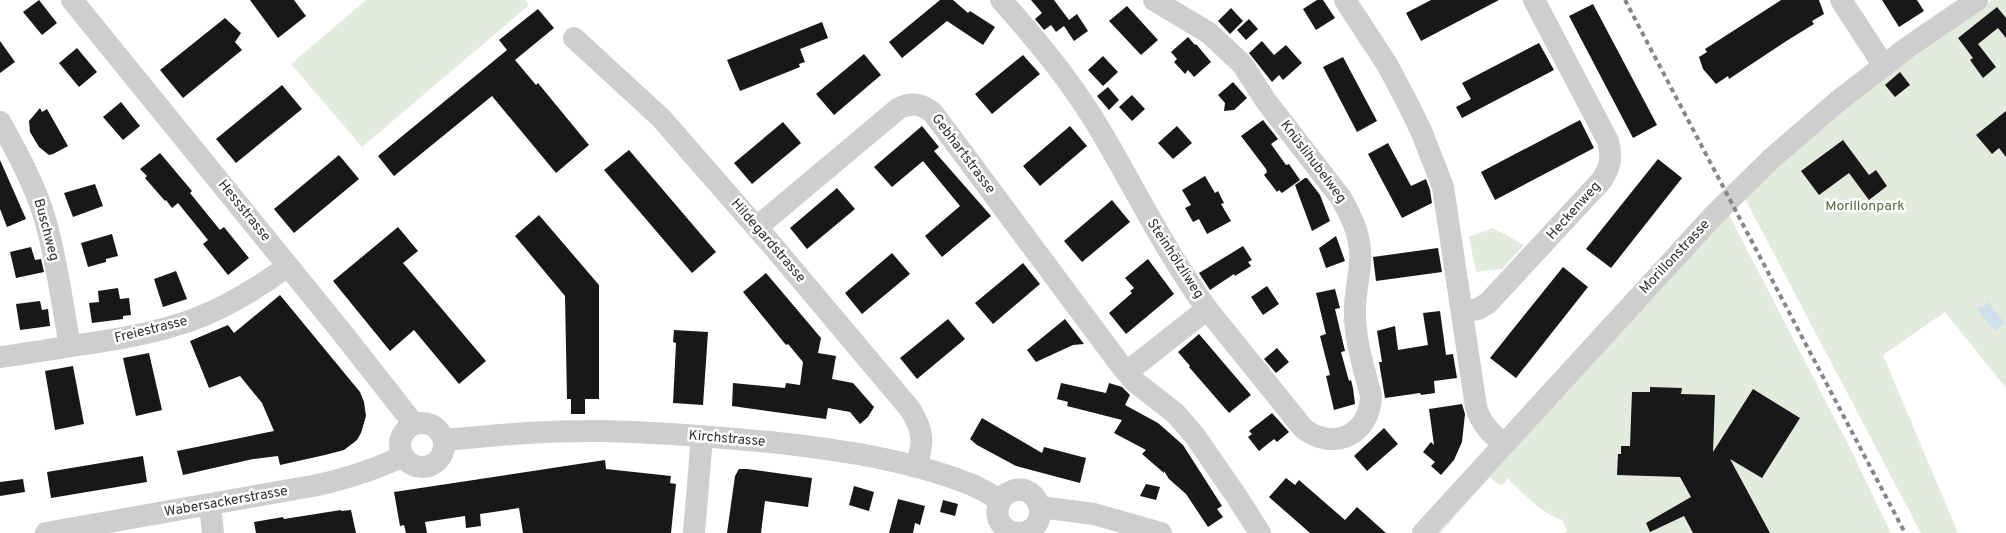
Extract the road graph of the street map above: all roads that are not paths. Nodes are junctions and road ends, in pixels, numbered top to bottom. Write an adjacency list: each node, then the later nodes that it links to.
1 (72, 0): 13 (street, Hessstrasse)
2 (1001, 0): 14 (street, Steinhölzliweg)
3 (1154, 0): 14 (street, Knüslihubelweg)
4 (1345, 0): 15 (street)
5 (1534, 0): 15 (street, Heckenweg)
6 (1841, 0): 10 (street)
7 (1977, 0): 8 (street, Morillonstrasse)
8 (1954, 6): 10 (street, Morillonstrasse)
9 (574, 38): 12 (street, Hildegardstrasse)
10 (1884, 66): 22 (street, Morillonstrasse)
11 (0, 122): 16 (street, Buschweg)
12 (757, 227): 18 (street, Gebhartstrasse); 24 (street, Hildegardstrasse)
13 (288, 266): 16 (street, Freiestrasse); 19 (street, Hessstrasse)
14 (1207, 309): 18 (street, Steinhölzliweg)
15 (1462, 312): 22 (street)
16 (70, 346): 17 (street, Freiestrasse)
17 (0, 357)
18 (1127, 372): 33 (street)
19 (414, 424): 21 (street); 23 (street)
20 (702, 436): 21 (street, Kirchstrasse); 24 (street, Kirchstrasse); 30 (street)
21 (445, 440): 23 (street)
22 (1504, 445): 34 (street, Morillonstrasse)
23 (402, 456): 26 (street, Wabersackerstrasse)
24 (916, 467): 25 (street, Kirchstrasse)
25 (1000, 500): 27 (street); 31 (street)
26 (210, 504): 28 (street, Wabersackerstrasse); 29 (street)
27 (1040, 507): 31 (street); 32 (street)
28 (46, 533)
29 (213, 533)
30 (694, 533)
31 (1014, 533)
32 (1161, 533)
33 (1260, 533)
34 (1423, 533)

